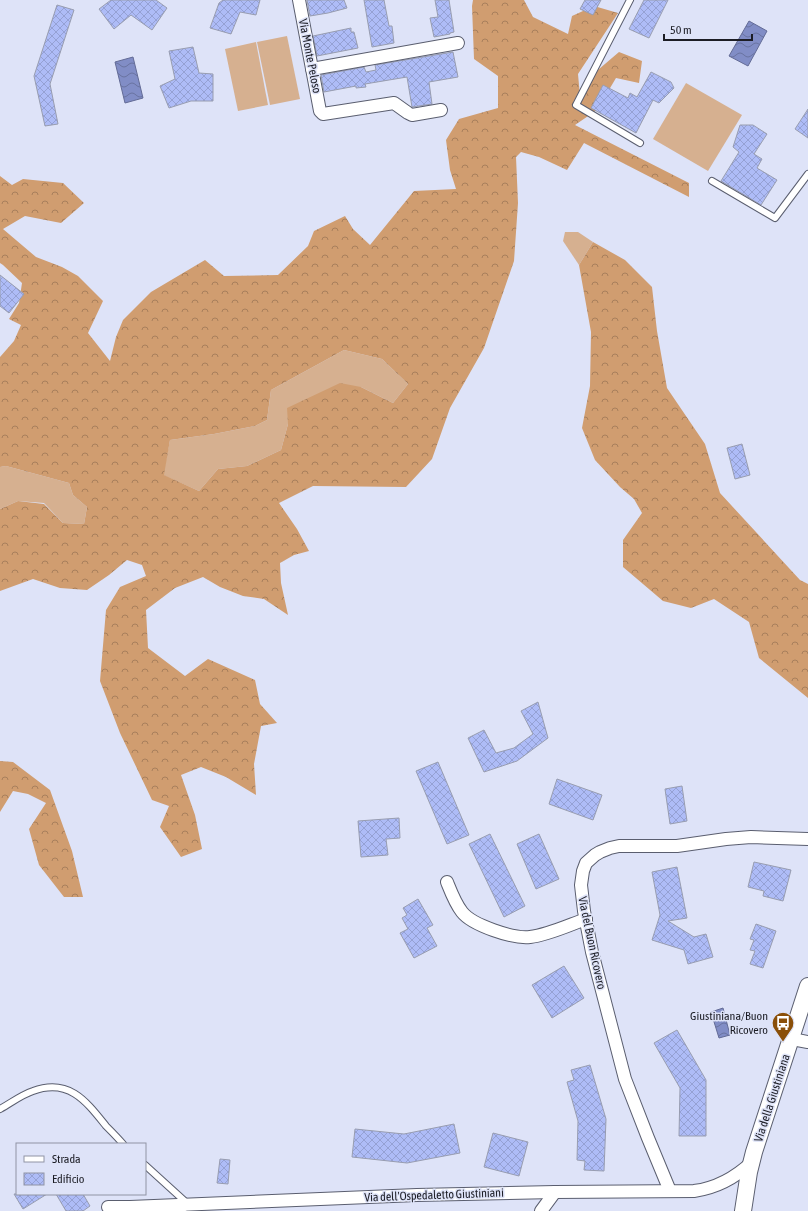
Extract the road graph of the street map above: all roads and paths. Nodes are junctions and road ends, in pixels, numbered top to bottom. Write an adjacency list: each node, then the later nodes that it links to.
1 (299, 0): 4 (street, Via Monte Peloso)
2 (630, 0): 6 (lane)
3 (458, 43): 4 (street)
4 (312, 69): 5 (street, Via Monte Peloso)
5 (441, 110)
6 (640, 143)
7 (808, 174): 8 (lane)
8 (712, 181)
9 (808, 839): 11 (street, Via del Buon Ricovero)
10 (447, 882): 11 (street)
11 (586, 919): 19 (street, Via del Buon Ricovero)
12 (808, 986): 13 (street, Via della Giustiniana)
13 (792, 1039): 14 (street); 17 (street, Via della Giustiniana)
14 (808, 1042)
15 (0, 1109): 16 (lane)
16 (122, 1143)
17 (752, 1162): 19 (street, Via dell'Ospedaletto Giustiniani); 24 (street, Via della Giustiniana)
18 (146, 1167): 22 (lane)
19 (670, 1191): 20 (street, Via dell'Ospedaletto Giustiniani)
20 (555, 1192): 22 (street, Via dell'Ospedaletto Giustiniani); 23 (street)
21 (108, 1207): 22 (street, Via dell'Ospedaletto Giustiniani)
22 (184, 1208)
23 (541, 1211)
24 (743, 1211)

